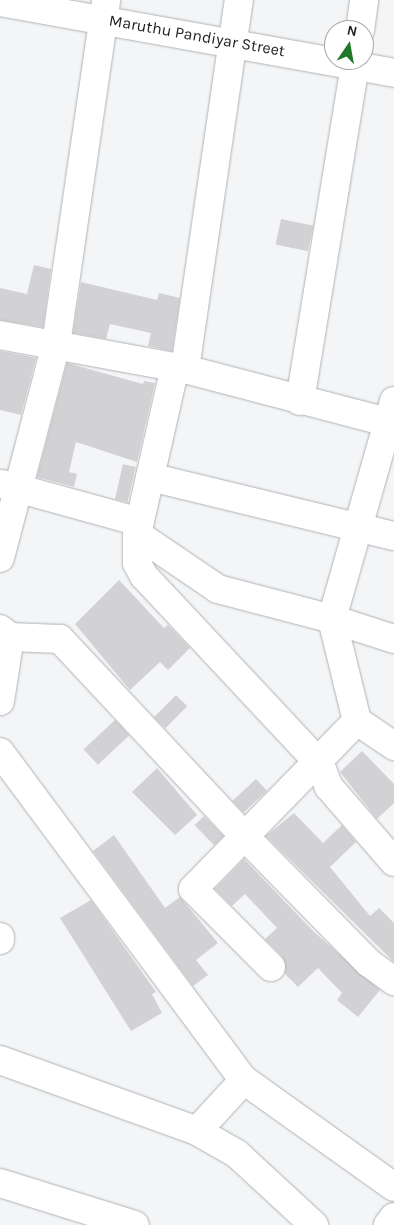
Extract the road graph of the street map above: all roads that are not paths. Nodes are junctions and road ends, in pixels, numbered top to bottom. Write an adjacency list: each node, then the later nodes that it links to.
1 (240, 0): 6 (street)
2 (364, 0): 5 (street)
3 (0, 2): 4 (street, Maruthu Pandiyar Street)
4 (104, 9): 6 (street, Maruthu Pandiyar Street); 12 (street)
5 (361, 20)
6 (233, 42): 7 (street, Maruthu Pandiyar Street); 13 (street)
7 (324, 58)
8 (374, 68): 10 (street, Maruthu Pandiyar Street)
9 (354, 70): 14 (street)
10 (394, 73)
11 (0, 335): 12 (street)
12 (56, 344): 13 (street); 17 (street)
13 (180, 368): 14 (street); 16 (street)
14 (300, 401): 15 (street)
15 (391, 416): 18 (street)
16 (150, 478): 18 (street); 19 (street)
17 (9, 487): 19 (street); 21 (street)
18 (361, 526): 20 (street); 22 (street)
19 (138, 528): 22 (street); 29 (street)
20 (394, 536)
21 (0, 558)
22 (332, 619): 24 (street); 26 (street)
23 (5, 633): 25 (street); 30 (street)
24 (394, 639)
25 (0, 701)
26 (357, 721): 27 (street); 29 (street)
27 (394, 746)
28 (0, 752): 35 (street)
29 (320, 764): 30 (street); 31 (street)
30 (245, 837): 32 (street); 33 (street)
31 (394, 862)
32 (271, 967)
33 (394, 981)
34 (0, 1060): 36 (street)
35 (244, 1080): 36 (street); 38 (street)
36 (197, 1131): 41 (street)
37 (0, 1183): 40 (street)
38 (394, 1187)
39 (394, 1217): 42 (street)
40 (134, 1225)
41 (314, 1225)
42 (388, 1225)

